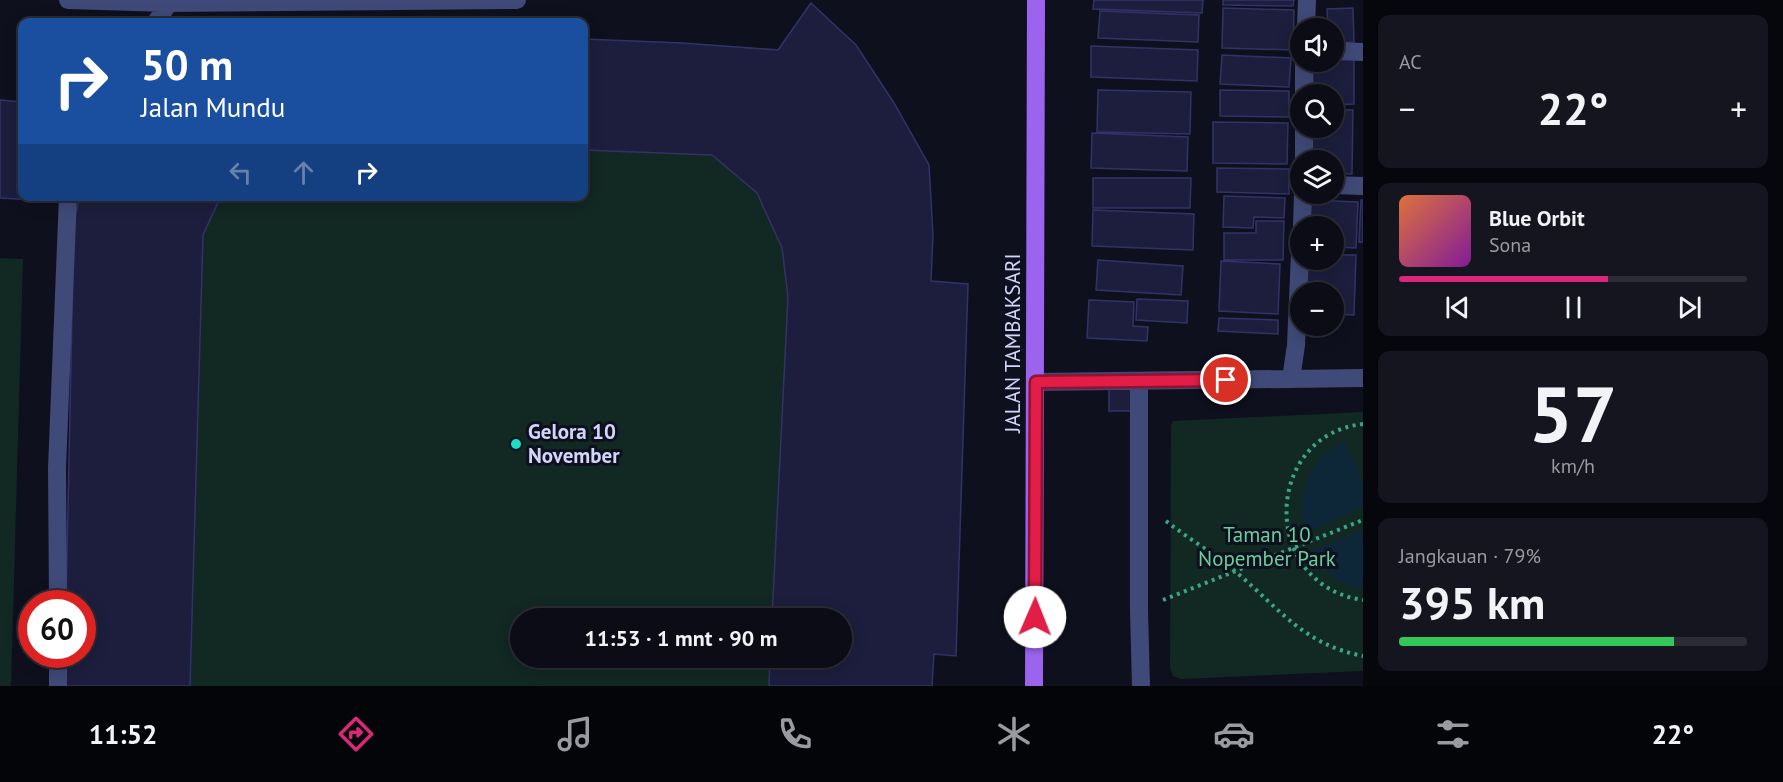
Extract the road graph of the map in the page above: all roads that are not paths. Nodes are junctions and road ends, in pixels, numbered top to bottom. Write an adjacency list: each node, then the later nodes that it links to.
1 (68, 0): 5 (street)
2 (517, 0): 6 (street)
3 (1036, 0): 18 (main road, JALAN TAMBAKSARI)
4 (1307, 0): 8 (street)
5 (101, 1): 6 (street)
6 (169, 3): 7 (street)
7 (159, 18)
8 (1306, 18)
9 (1344, 51): 10 (street)
10 (1363, 52)
11 (1344, 185): 12 (street)
12 (1363, 186)
13 (68, 201): 19 (street)
14 (1299, 270): 16 (street)
15 (1363, 378): 16 (street)
16 (1291, 379): 17 (street)
17 (1140, 381): 18 (street); 23 (street)
18 (1036, 382): 22 (main road, JALAN TAMBAKSARI)
19 (58, 590)
20 (58, 668): 21 (street)
21 (58, 686)
22 (1034, 686)
23 (1141, 686)

